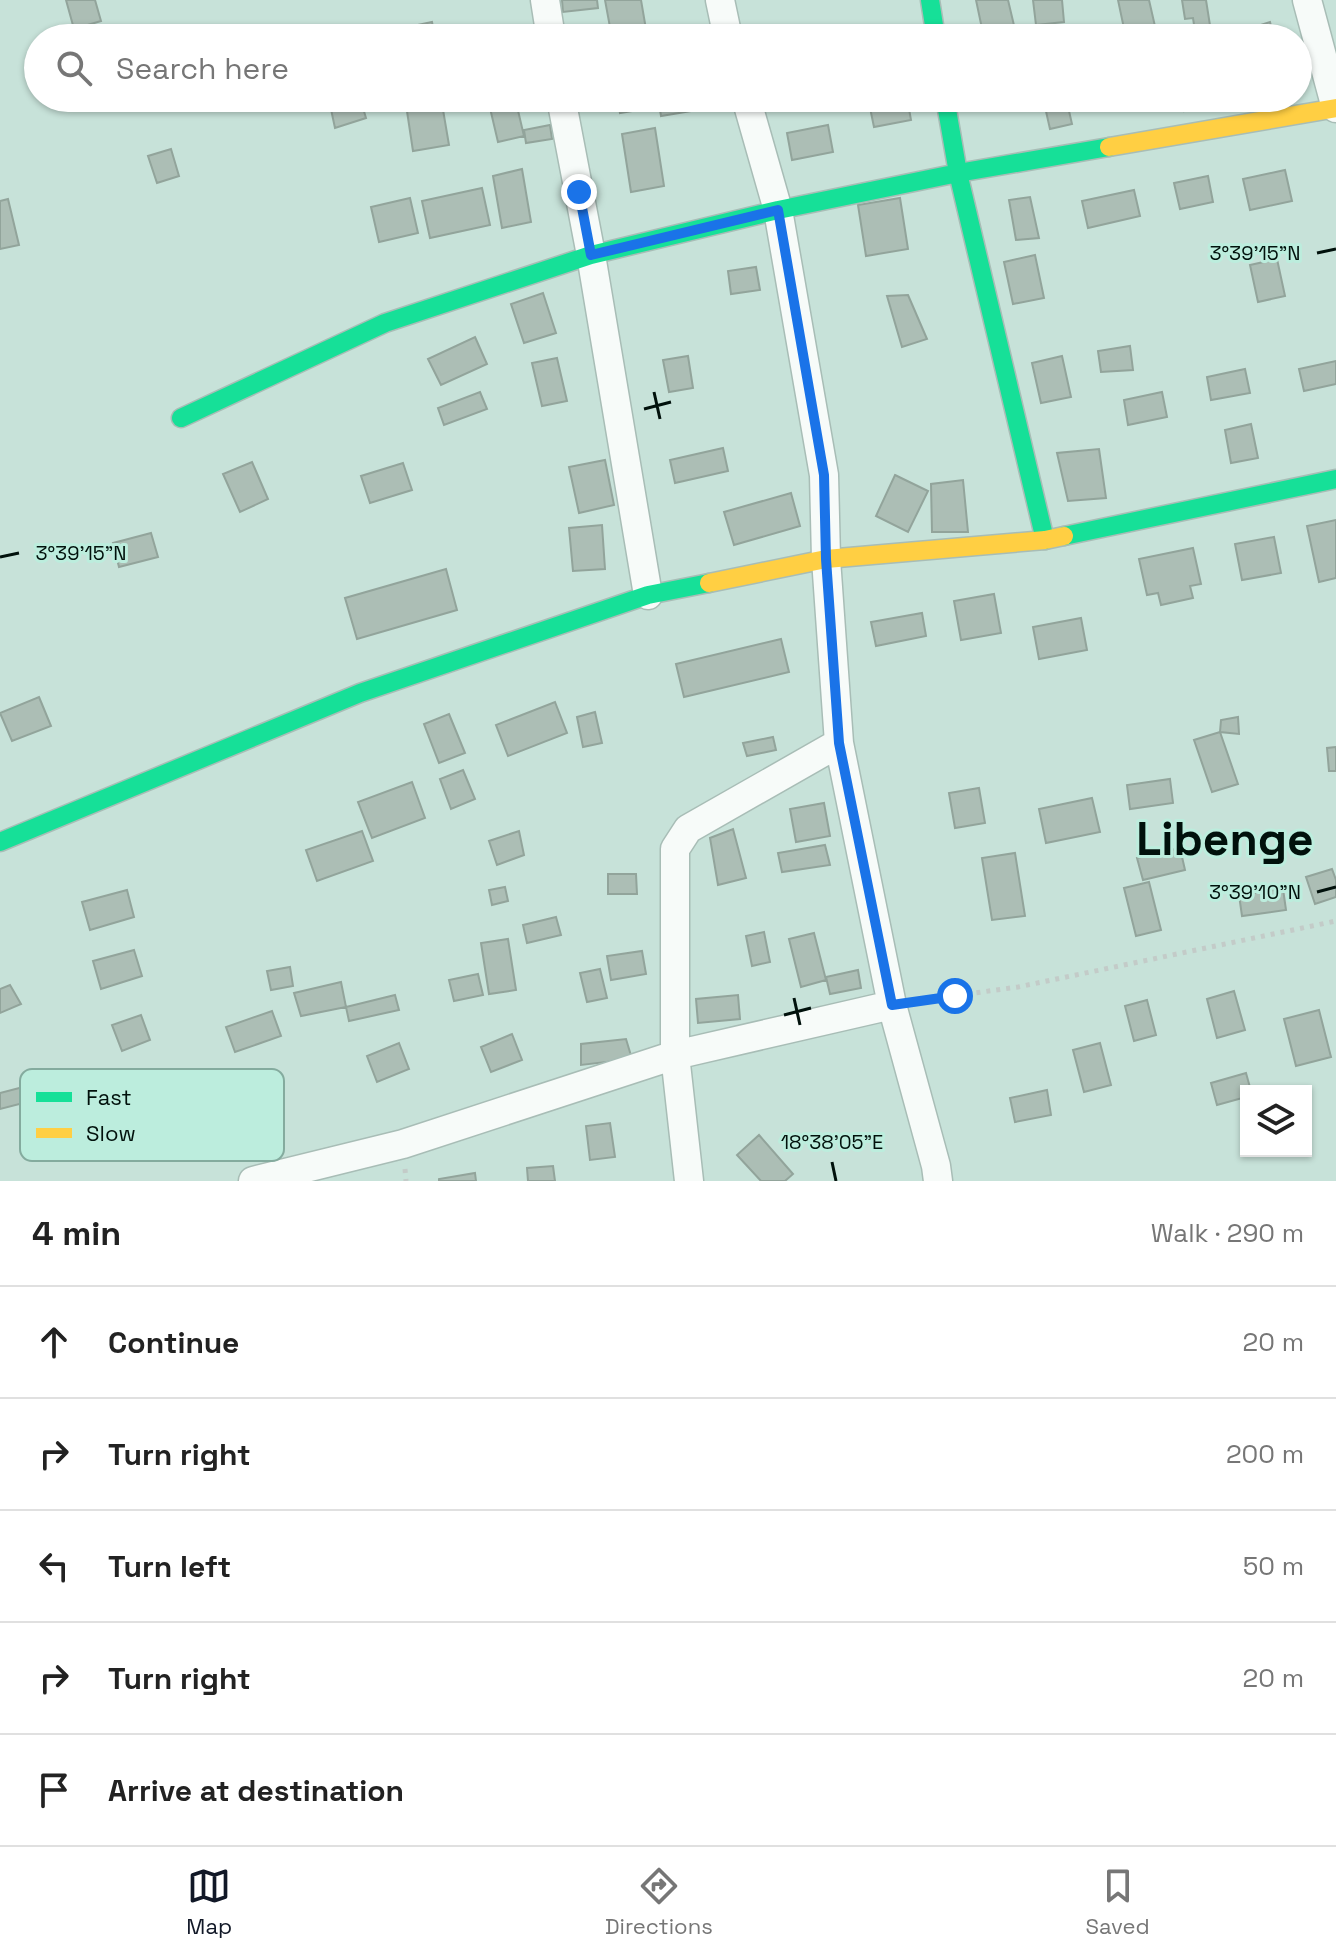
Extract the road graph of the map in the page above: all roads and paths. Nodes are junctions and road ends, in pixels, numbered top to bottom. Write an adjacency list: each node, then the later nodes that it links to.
1 (545, 0): 5 (street)
2 (720, 0): 6 (street)
3 (930, 0): 7 (street)
4 (1307, 0): 8 (street)
5 (549, 24)
6 (725, 24)
7 (934, 24)
8 (1336, 108): 12 (street)
9 (564, 112): 14 (street)
10 (750, 112): 13 (street)
11 (947, 112): 12 (street)
12 (958, 173): 13 (street); 17 (street)
13 (778, 210): 14 (street); 18 (street)
14 (591, 255): 15 (street); 19 (street)
15 (181, 418)
16 (1336, 479): 17 (street)
17 (1045, 540): 18 (street)
18 (826, 559): 19 (street); 20 (street)
19 (648, 595): 21 (street)
20 (839, 743): 23 (street); 24 (street)
21 (0, 842)
22 (1336, 921): 23 (path)
23 (892, 1005): 24 (street); 27 (street)
24 (675, 1055): 25 (street); 26 (street)
25 (253, 1181)
26 (689, 1181)
27 (938, 1181)

